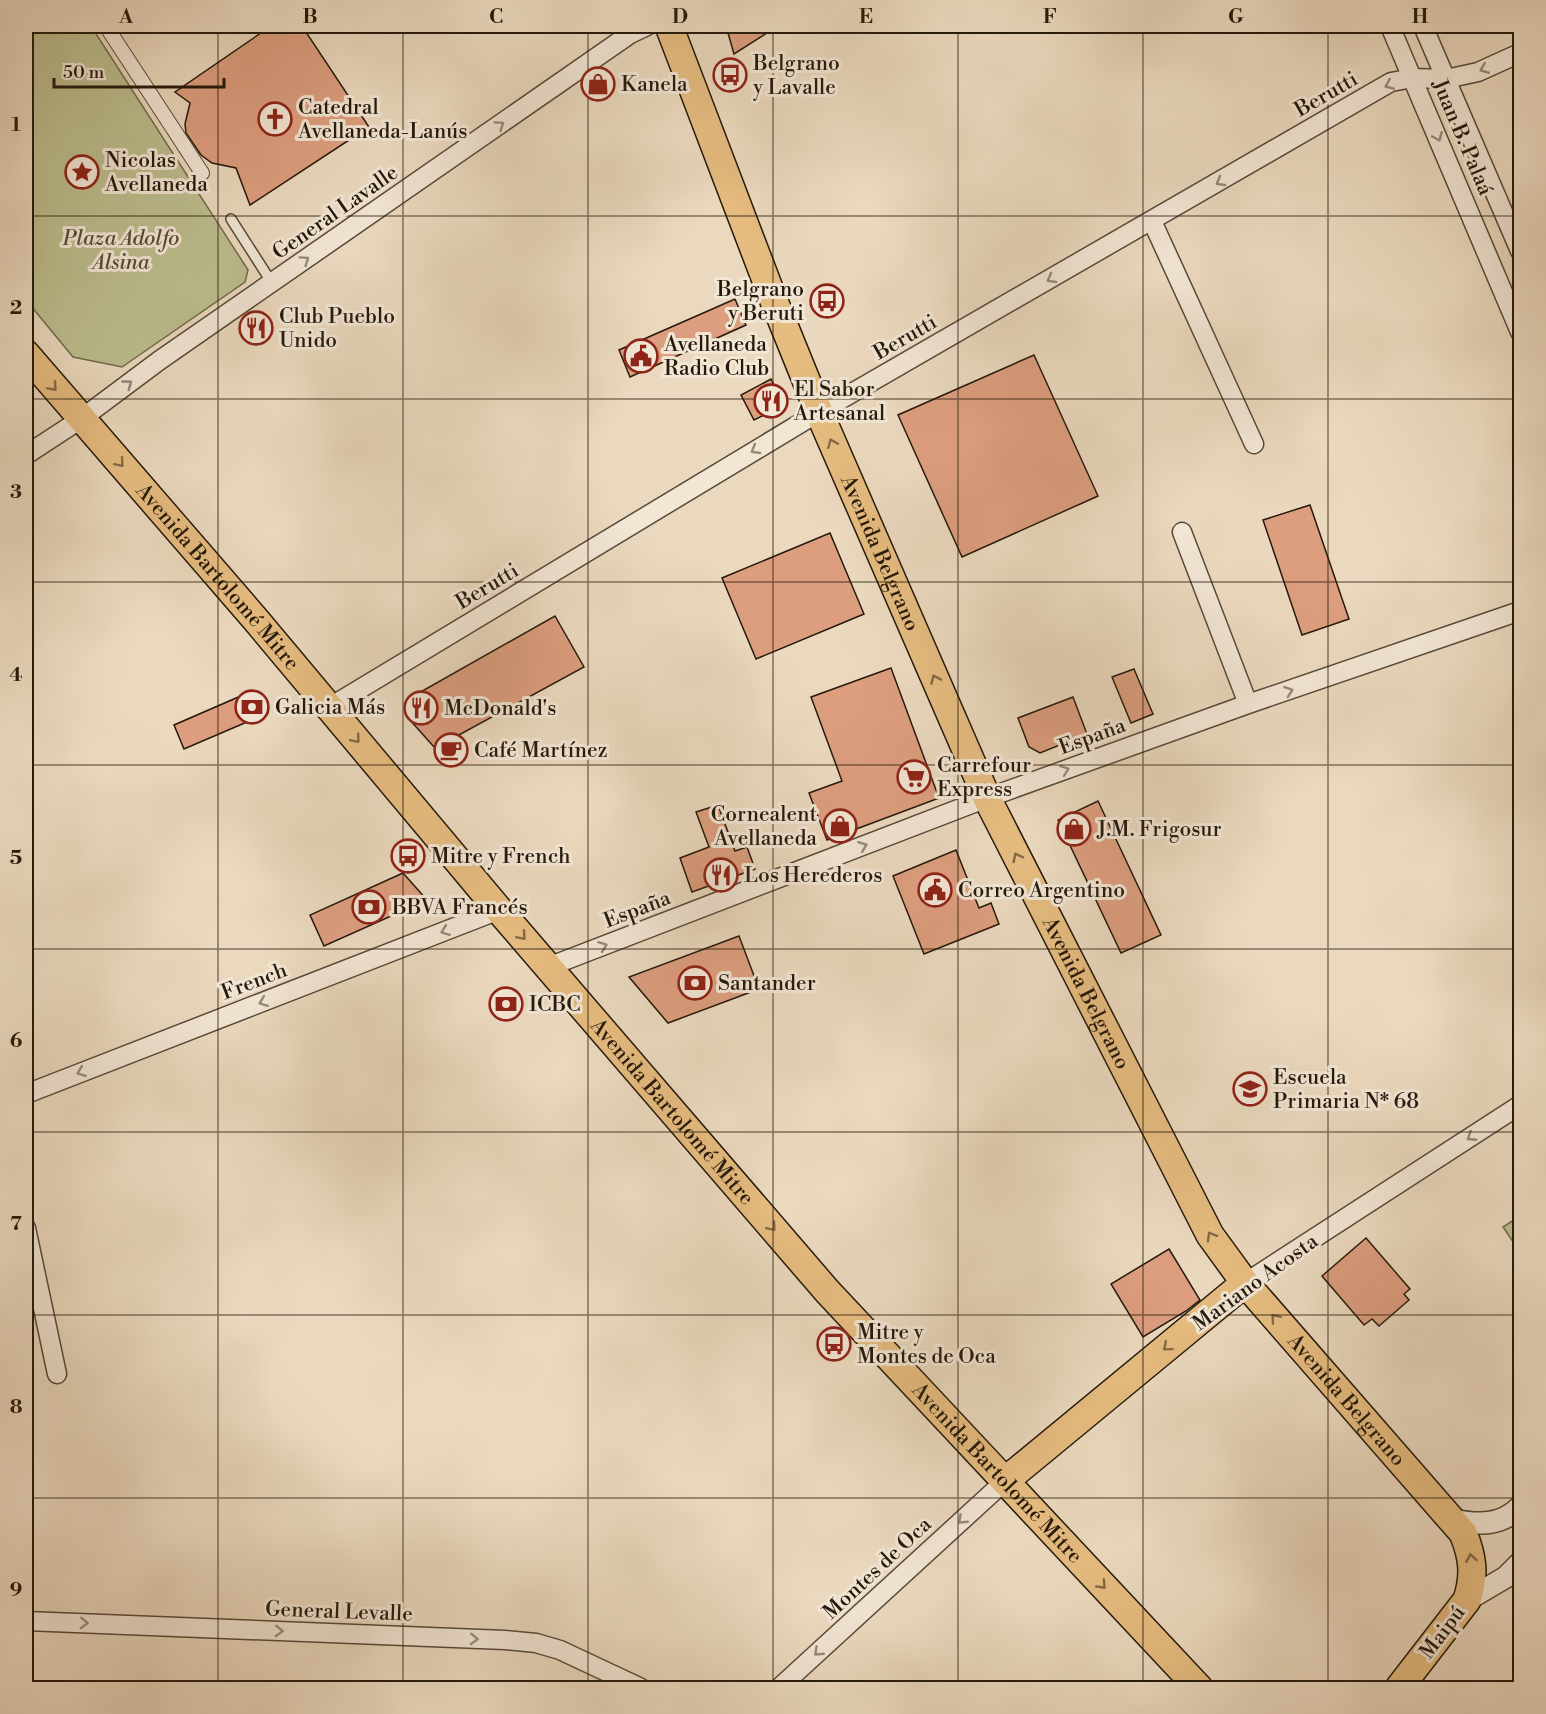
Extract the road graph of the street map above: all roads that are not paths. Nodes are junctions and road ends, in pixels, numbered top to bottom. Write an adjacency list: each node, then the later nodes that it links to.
1 (106, 26): 9 (street)
2 (648, 26): 13 (street, General Lavalle, one-way to 2)
3 (669, 26): 17 (main road, Avenida Belgrano)
4 (1390, 26): 7 (street, Juan B. Palaá)
5 (1423, 26): 8 (street, Juan B. Palaá)
6 (1521, 53): 8 (street, Berutti, one-way to 8)
7 (1413, 78): 8 (street, Berutti); 11 (street, Berutti, one-way to 11); 14 (street, Juan B. Palaá, one-way to 14)
8 (1446, 79): 12 (street, Juan B. Palaá)
9 (202, 173)
10 (231, 219): 13 (lane)
11 (1152, 221): 17 (street, Berutti, one-way to 17); 19 (street)
12 (1521, 251)
13 (272, 283): 18 (street, General Lavalle, one-way to 13)
14 (1513, 292): 15 (street, Juan B. Palaá)
15 (1521, 332)
16 (26, 354): 18 (main road, Avenida Bartolomé Mitre, one-way to 18)
17 (819, 412): 24 (street, Berutti, one-way to 24); 25 (main road, Avenida Belgrano, one-way to 17)
18 (81, 419): 20 (street, General Lavalle); 24 (main road, Avenida Bartolomé Mitre, one-way to 24)
19 (1254, 444)
20 (26, 454)
21 (1182, 532): 23 (street)
22 (1521, 611): 23 (street, España, one-way to 22)
23 (1248, 704): 25 (street, España, one-way to 23)
24 (330, 707): 26 (main road, Avenida Bartolomé Mitre, one-way to 26)
25 (987, 798): 27 (street, España, one-way to 25); 31 (main road, Avenida Belgrano, one-way to 25)
26 (499, 910): 27 (main road, Avenida Bartolomé Mitre, one-way to 27); 28 (street, French, one-way to 28)
27 (548, 967): 33 (main road, Avenida Bartolomé Mitre, one-way to 33)
28 (26, 1094)
29 (1521, 1105): 31 (street, Mariano Acosta, one-way to 31)
30 (26, 1228): 32 (street)
31 (1245, 1284): 33 (main road, Mariano Acosta, one-way to 33); 35 (main road, Avenida Belgrano, one-way to 31)
32 (57, 1374)
33 (1005, 1481): 40 (street, Montes de Oca, one-way to 40); 41 (main road, Avenida Bartolomé Mitre, one-way to 41)
34 (1521, 1507): 35 (street)
35 (1453, 1520): 37 (main road, Avenida Belgrano, one-way to 35)
36 (1521, 1563): 37 (street, Maipú)
37 (1467, 1600): 42 (main road, Maipú)
38 (26, 1621): 39 (street, General Levalle, one-way to 39)
39 (641, 1689)
40 (779, 1689)
41 (1199, 1689)
42 (1399, 1689)

